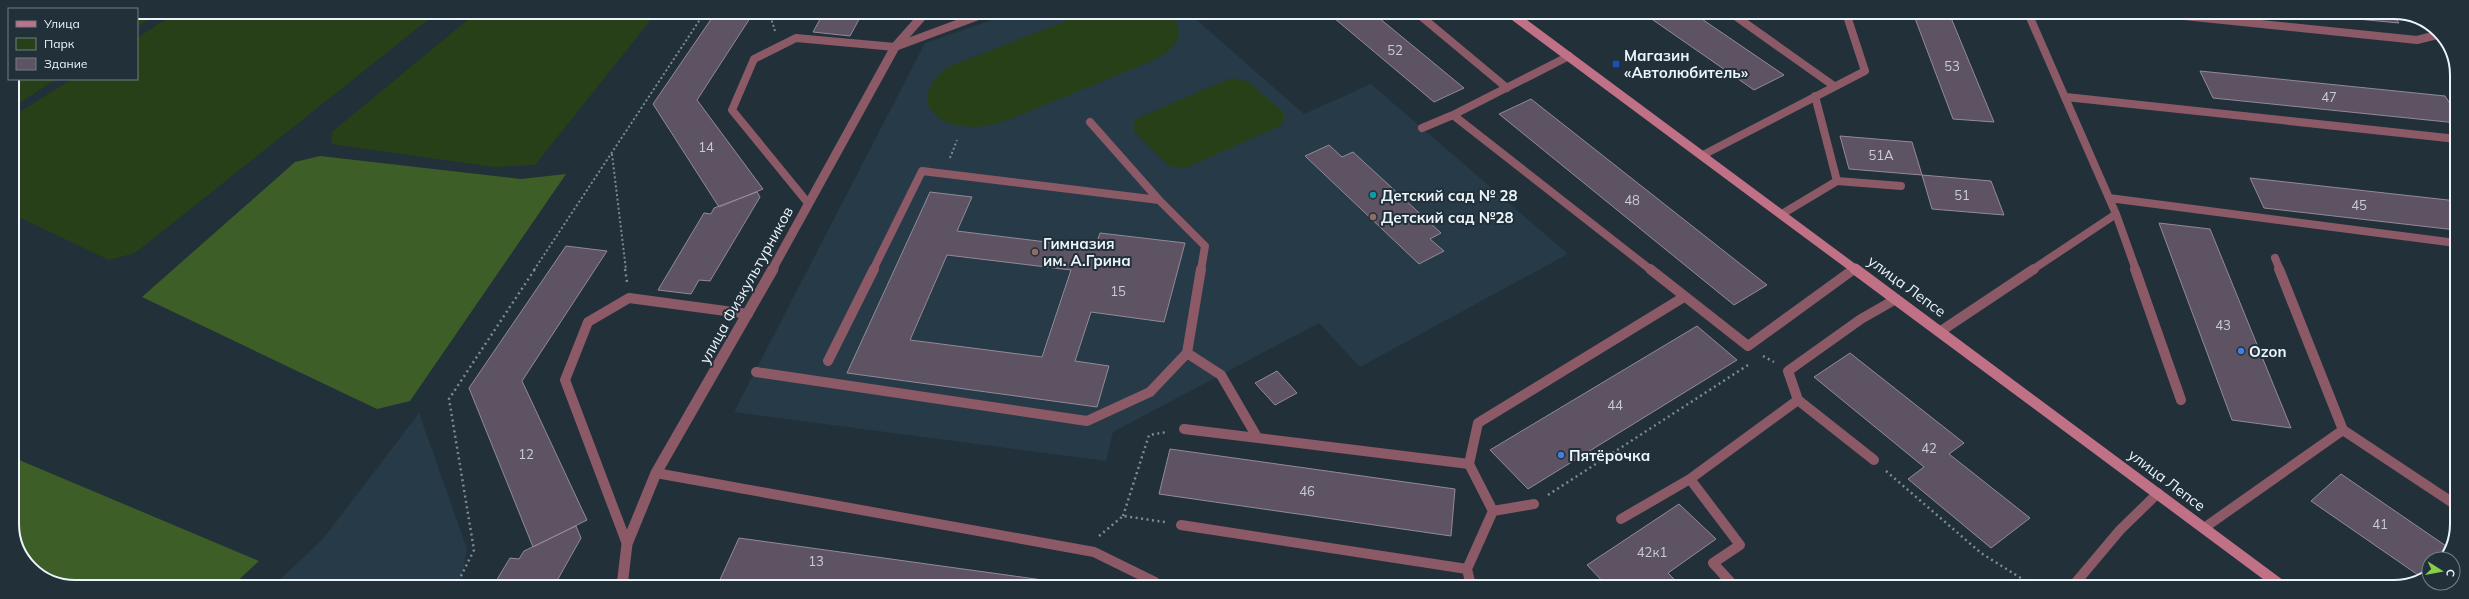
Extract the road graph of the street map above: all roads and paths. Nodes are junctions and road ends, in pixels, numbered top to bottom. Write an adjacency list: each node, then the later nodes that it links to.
1 (700, 19): 23 (path)
2 (920, 19): 11 (street, улица Физкультурников)
3 (970, 19): 11 (lane)
4 (1424, 19): 14 (lane)
5 (1518, 19): 12 (main road, улица Лепсе)
6 (1739, 19): 13 (lane)
7 (1848, 19): 13 (lane)
8 (2031, 19): 16 (lane)
9 (2214, 19): 10 (lane)
10 (2434, 36)
11 (895, 47): 29 (street, улица Физкультурников); 29 (lane)
12 (1569, 56): 14 (lane); 24 (main road, улица Лепсе)
13 (1834, 86): 15 (lane)
14 (1508, 88): 17 (lane)
15 (1815, 96): 24 (lane); 25 (lane)
16 (2066, 97): 20 (lane); 27 (lane)
17 (1453, 115): 19 (lane); 35 (lane)
18 (1090, 122): 28 (lane)
19 (1422, 128)
20 (2450, 138)
21 (957, 140): 22 (path)
22 (954, 149)
23 (612, 153): 36 (path); 65 (path)
24 (1703, 155): 30 (main road, улица Лепсе)
25 (1837, 181): 26 (lane); 30 (lane)
26 (1901, 186)
27 (2109, 198): 31 (lane); 32 (lane)
28 (1160, 200): 41 (lane); 42 (lane)
29 (808, 203): 38 (street, улица Физкультурников)
30 (1782, 214): 34 (main road, улица Лепсе)
31 (2116, 214): 39 (lane); 46 (lane)
32 (2450, 242)
33 (2275, 258): 48 (lane)
34 (1855, 268): 37 (main road, улица Лепсе); 40 (lane)
35 (1684, 297): 40 (lane); 51 (lane)
36 (629, 298): 38 (lane); 63 (lane)
37 (1896, 299): 39 (main road, улица Лепсе); 43 (lane)
38 (748, 314): 52 (street, улица Физкультурников)
39 (1941, 331): 54 (main road, улица Лепсе)
40 (1748, 346): 43 (path); 56 (path)
41 (1187, 353): 44 (lane); 49 (lane)
42 (828, 362)
43 (1788, 371): 45 (lane)
44 (756, 372)
45 (1798, 400): 50 (lane); 53 (lane)
46 (2181, 400)
47 (1184, 429): 49 (lane); 58 (path)
48 (2343, 430): 55 (lane); 61 (lane)
49 (1257, 437): 51 (lane)
50 (1874, 460): 70 (path)
51 (1470, 464): 57 (lane)
52 (656, 473): 63 (street, улица Физкультурников); 67 (lane)
53 (1690, 478): 59 (lane); 69 (lane)
54 (2158, 493): 61 (main road, улица Лепсе); 71 (lane)
55 (2450, 501)
56 (1534, 504): 57 (lane)
57 (1493, 511): 64 (lane)
58 (1122, 516): 60 (path); 62 (path)
59 (1621, 519)
60 (1181, 525): 64 (lane)
61 (2204, 528): 72 (main road, улица Лепсе)
62 (1099, 534)
63 (627, 544): 66 (street, улица Физкультурников)
64 (1467, 569): 68 (lane)
65 (459, 580)
66 (623, 580)
67 (1151, 580)
68 (1470, 580)
69 (1729, 580)
70 (2025, 580)
71 (2078, 580)
72 (2274, 580)

